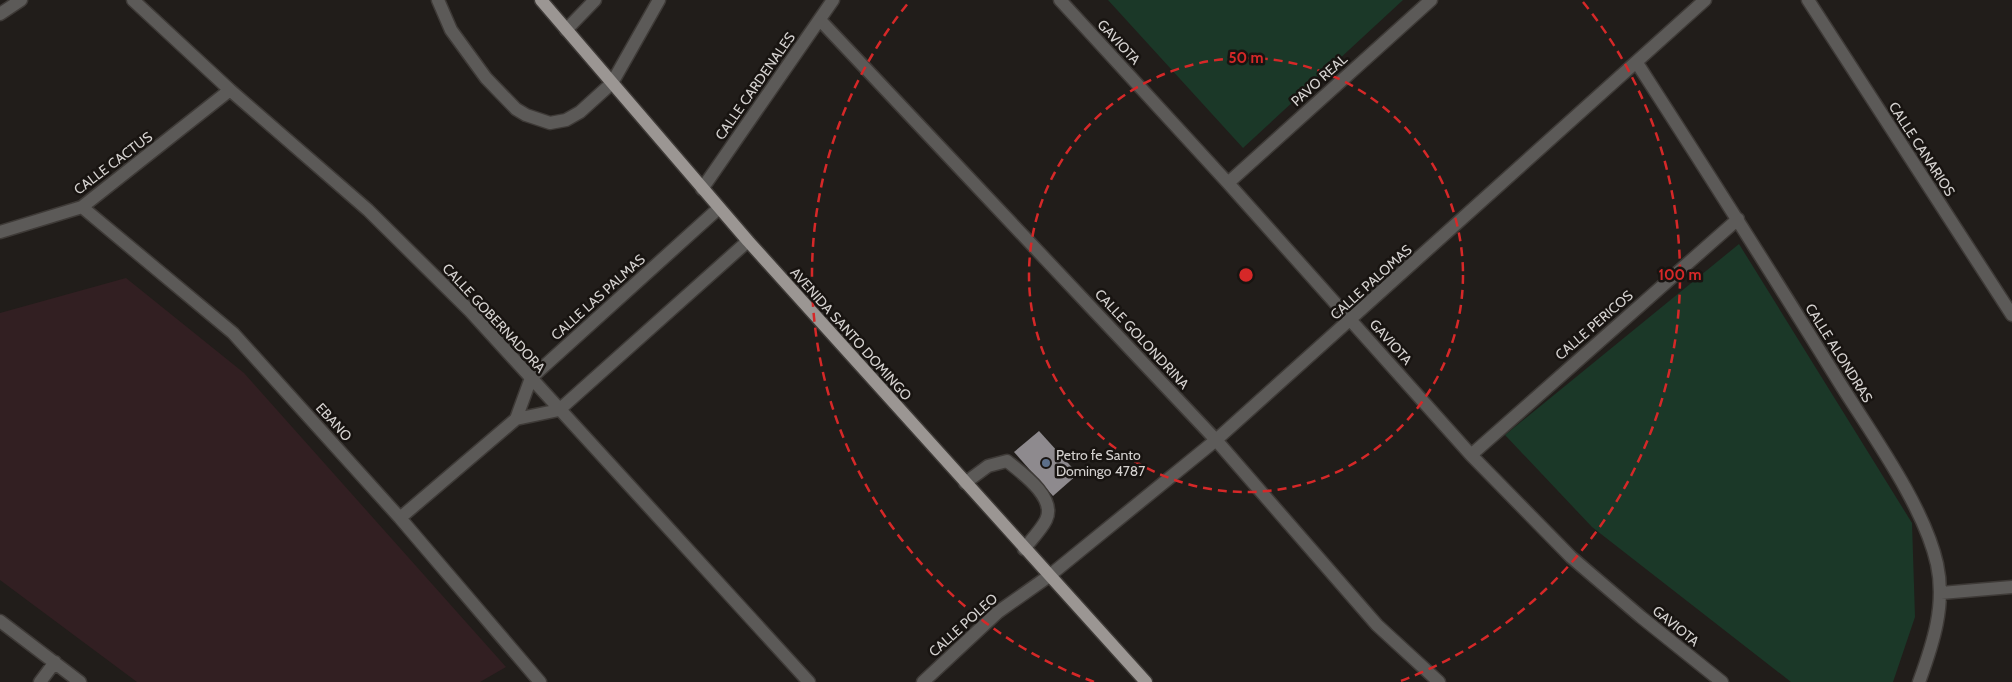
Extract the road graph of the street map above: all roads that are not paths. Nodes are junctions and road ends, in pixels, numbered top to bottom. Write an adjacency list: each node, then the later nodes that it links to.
1 (21, 0): 12 (street)
2 (134, 0): 17 (street, CALLE GOBERNADORA)
3 (438, 0): 16 (street)
4 (541, 0): 14 (main road, AVENIDA SANTO DOMINGO)
5 (595, 0): 14 (street)
6 (659, 0): 16 (street)
7 (833, 0): 13 (street, CALLE CARDENALES)
8 (1060, 0): 18 (street, GAVIOTA)
9 (1430, 0): 18 (street, PAVO REAL)
10 (1705, 0): 15 (street, CALLE PALOMAS)
11 (1808, 0): 25 (street, CALLE CANARIOS)
12 (0, 14)
13 (820, 20): 19 (street, CALLE CARDENALES); 30 (street, CALLE GOLONDRINA)
14 (566, 30): 16 (main road, AVENIDA SANTO DOMINGO)
15 (1636, 63): 22 (street, CALLE ALONDRAS); 26 (street, CALLE PALOMAS)
16 (612, 83): 19 (main road, AVENIDA SANTO DOMINGO)
17 (230, 90): 20 (street, CALLE CACTUS); 27 (street, CALLE GOBERNADORA)
18 (1228, 183): 26 (street, GAVIOTA)
19 (702, 189): 21 (main road, AVENIDA SANTO DOMINGO)
20 (82, 207): 23 (street, CALLE CACTUS); 33 (street, EBANO)
21 (719, 208): 24 (main road, AVENIDA SANTO DOMINGO); 27 (street, CALLE LAS PALMAS)
22 (1738, 219): 31 (street, CALLE PERICOS); 37 (street, CALLE ALONDRAS)
23 (0, 232)
24 (748, 241): 28 (street); 32 (main road, AVENIDA SANTO DOMINGO)
25 (2012, 315)
26 (1351, 320): 30 (street, CALLE PALOMAS); 31 (street, GAVIOTA)
27 (531, 378): 28 (street, CALLE GOBERNADORA); 29 (street, CALLE LAS PALMAS)
28 (560, 410): 29 (street); 43 (street, CALLE GOBERNADORA)
29 (516, 420): 33 (street)
30 (1216, 440): 35 (street, CALLE PALOMAS); 46 (street, CALLE GOLONDRINA)
31 (1471, 455): 47 (street, GAVIOTA)
32 (965, 483): 34 (main road, AVENIDA SANTO DOMINGO); 34 (street)
33 (400, 518): 42 (street, EBANO)
34 (1024, 549): 35 (main road, AVENIDA SANTO DOMINGO)
35 (1049, 576): 44 (street, CALLE POLEO); 45 (main road, AVENIDA SANTO DOMINGO)
36 (2012, 587): 37 (street)
37 (1941, 593): 48 (street, CALLE ALONDRAS)
38 (0, 621): 39 (street)
39 (55, 662): 40 (street); 41 (street)
40 (40, 682)
41 (80, 682)
42 (540, 682)
43 (808, 682)
44 (923, 682)
45 (1146, 682)
46 (1439, 682)
47 (1722, 682)
48 (1919, 682)

